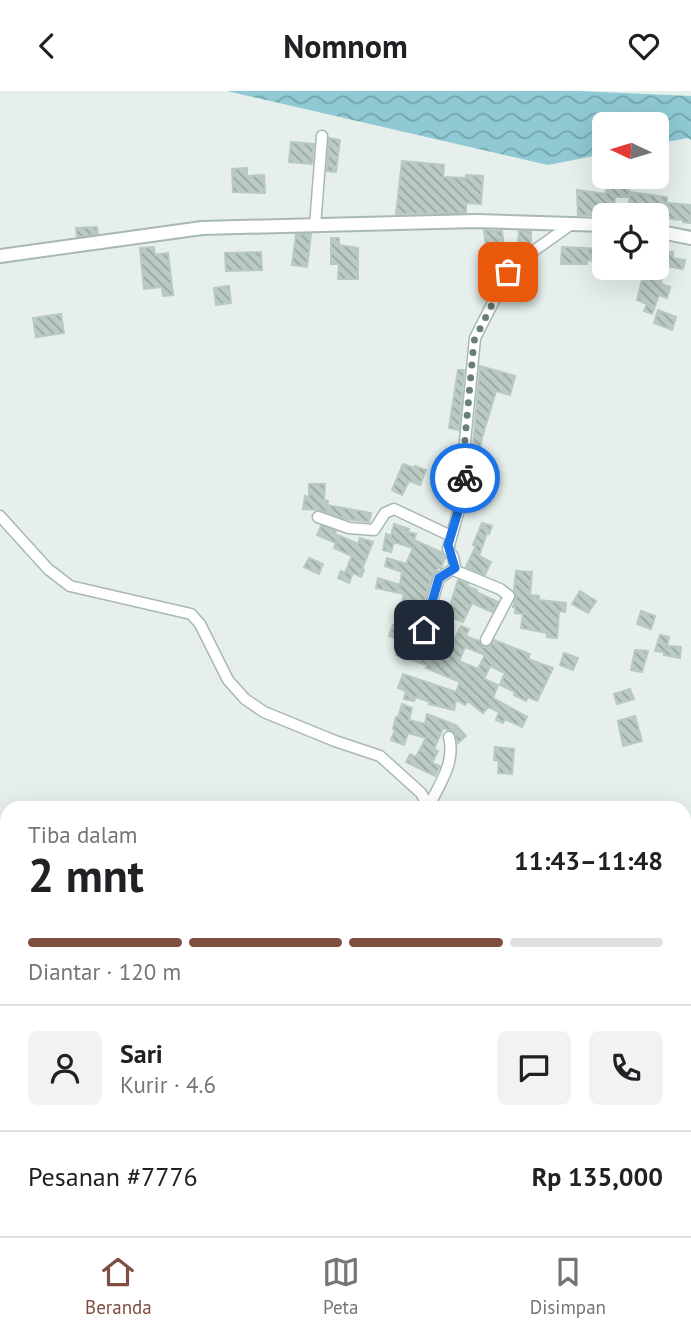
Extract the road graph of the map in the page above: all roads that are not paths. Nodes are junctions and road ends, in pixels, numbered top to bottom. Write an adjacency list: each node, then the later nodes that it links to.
1 (322, 136): 4 (street)
2 (573, 223): 3 (street); 4 (street); 10 (street)
3 (592, 224)
4 (315, 226): 7 (street)
5 (669, 234): 6 (street)
6 (691, 238)
7 (0, 257)
8 (0, 516): 15 (street)
9 (318, 517): 10 (street)
10 (451, 535): 11 (street)
11 (455, 568): 12 (street); 13 (street)
12 (424, 630)
13 (486, 641)
14 (449, 737): 16 (street)
15 (425, 801)
16 (432, 801)

